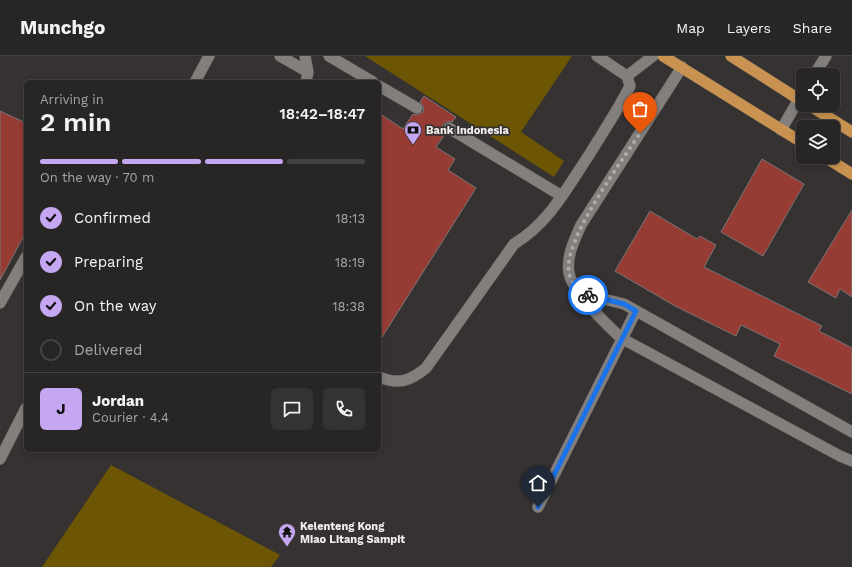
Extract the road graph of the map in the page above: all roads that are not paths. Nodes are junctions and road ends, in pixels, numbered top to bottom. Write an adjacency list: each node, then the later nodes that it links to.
1 (209, 56): 14 (street)
2 (280, 56): 13 (street)
3 (305, 56): 13 (street)
4 (329, 56): 15 (street)
5 (596, 56): 12 (street)
6 (653, 56): 12 (street)
7 (663, 56): 10 (highway)
8 (730, 56): 17 (highway)
9 (826, 56): 11 (street)
10 (682, 67): 22 (highway); 29 (street)
11 (818, 68)
12 (627, 76): 27 (street)
13 (307, 77)
14 (196, 80)
15 (370, 80)
16 (381, 87): 19 (street)
17 (796, 94)
18 (796, 106): 22 (street)
19 (417, 108)
20 (819, 112): 23 (highway)
21 (449, 128): 27 (street)
22 (781, 130): 24 (highway)
23 (852, 132)
24 (796, 139)
25 (836, 164): 26 (highway)
26 (852, 174)
27 (562, 196): 33 (street)
28 (24, 260): 30 (street)
29 (579, 293): 31 (street); 32 (street)
30 (0, 303)
31 (636, 311): 32 (street); 35 (street)
32 (621, 338): 37 (street); 38 (street)
33 (381, 378)
34 (24, 412): 36 (street)
35 (852, 432)
36 (0, 459)
37 (852, 461)
38 (538, 507)

